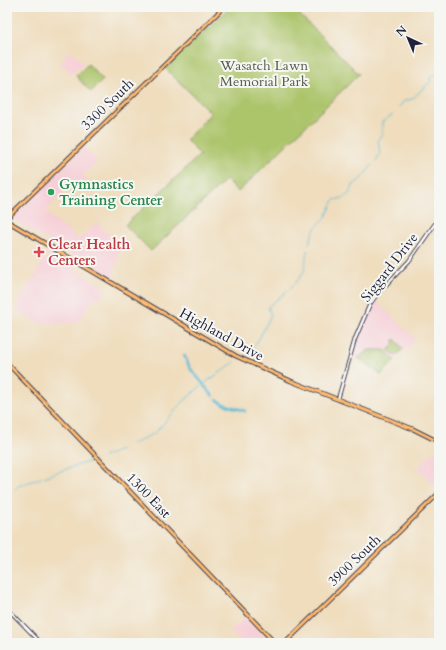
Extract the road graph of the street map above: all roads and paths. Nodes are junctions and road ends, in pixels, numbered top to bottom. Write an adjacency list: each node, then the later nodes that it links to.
1 (224, 7): 3 (main road, 3300 South)
2 (439, 218): 5 (street, Siggard Drive)
3 (7, 219): 5 (main road, Highland Drive)
4 (7, 363): 10 (main road, 1300 East)
5 (338, 399): 6 (main road, Highland Drive)
6 (439, 442)
7 (439, 494): 11 (main road, 3900 South)
8 (7, 608): 9 (street)
9 (41, 643)
10 (275, 643)
11 (285, 643)

